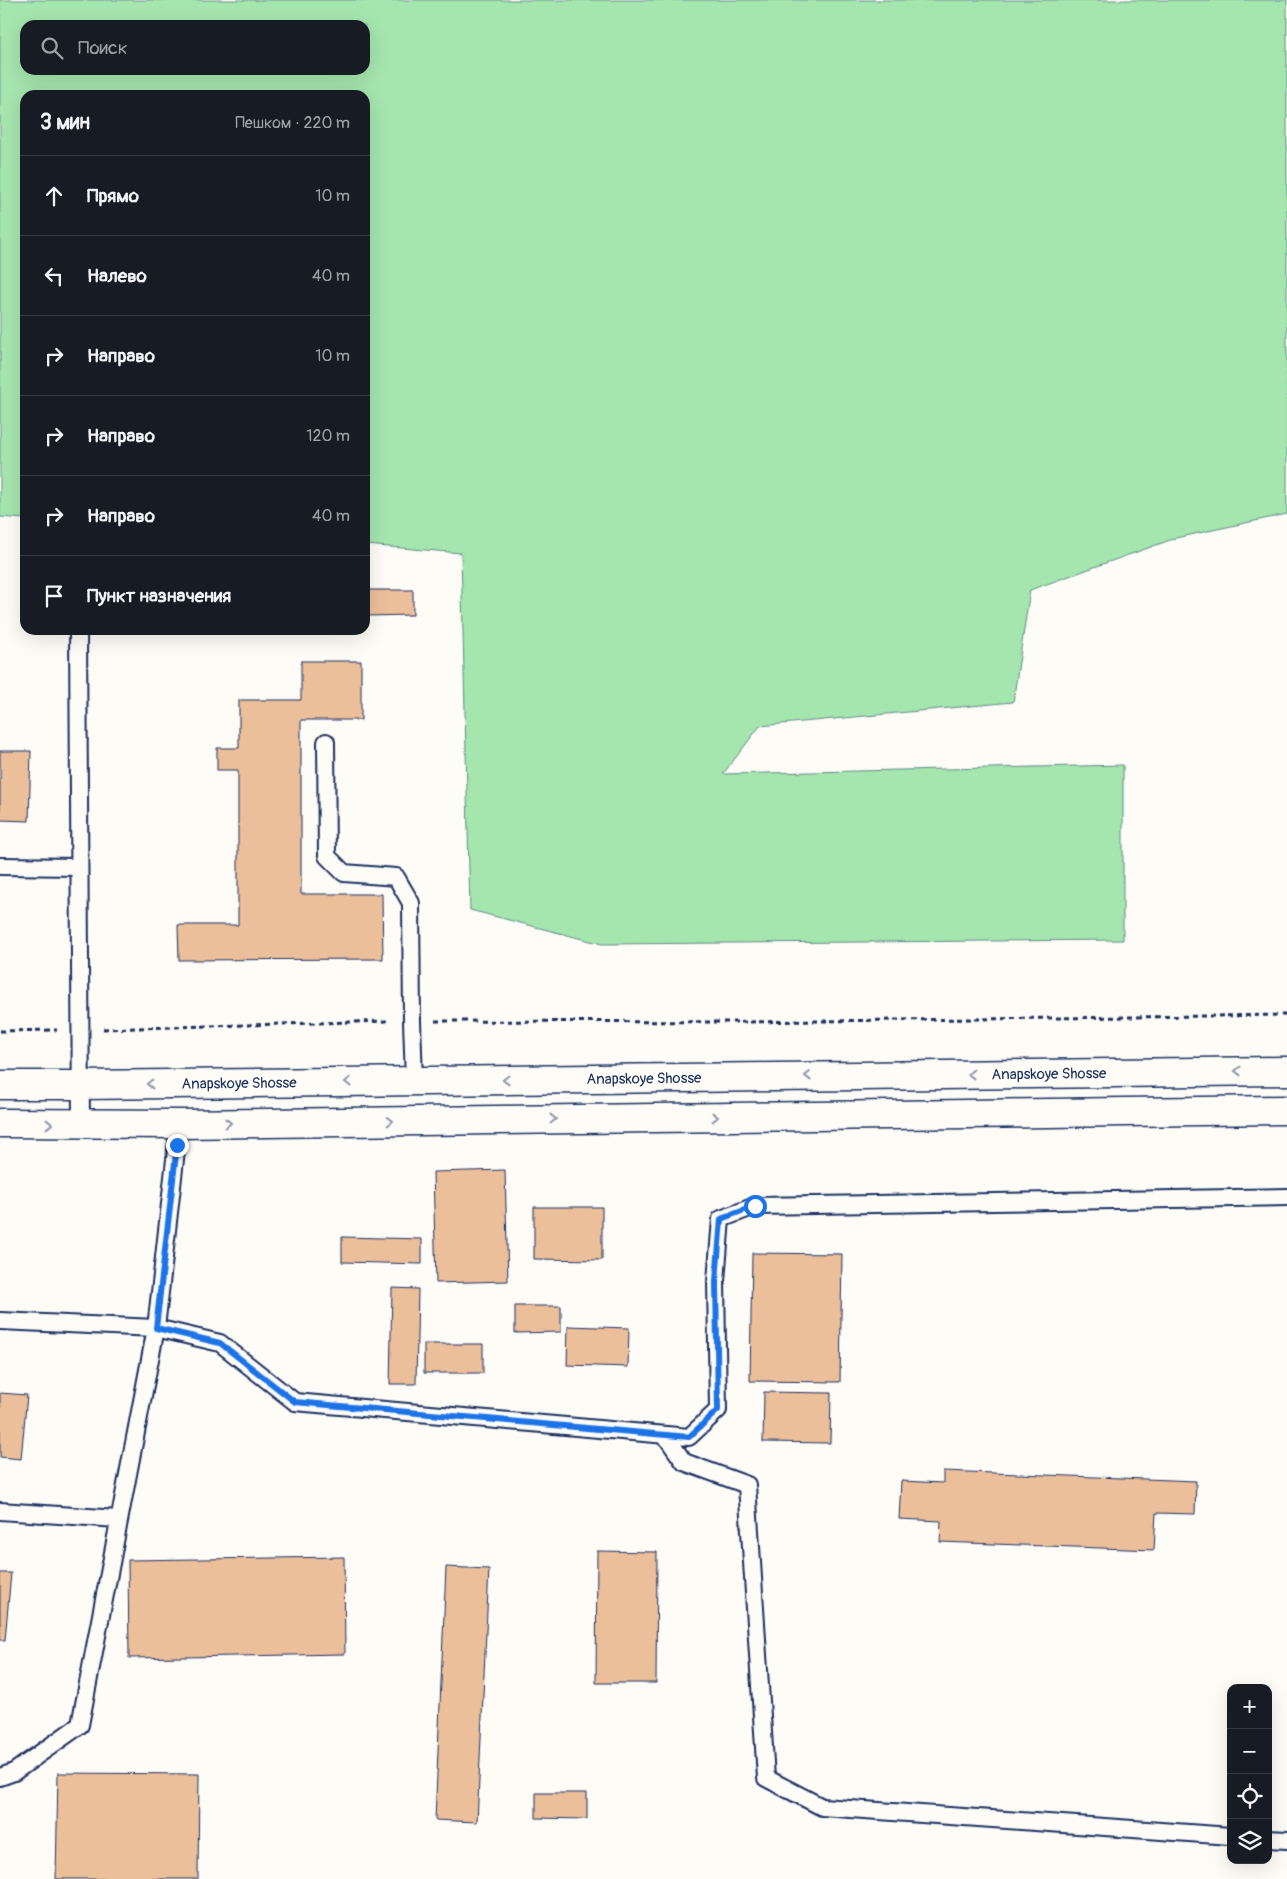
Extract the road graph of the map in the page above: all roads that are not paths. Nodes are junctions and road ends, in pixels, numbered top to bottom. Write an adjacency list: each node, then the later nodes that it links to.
1 (78, 635): 4 (lane)
2 (326, 742): 6 (lane)
3 (0, 866): 4 (lane)
4 (79, 867): 8 (lane)
5 (1287, 1071): 6 (highway, Anapskoye Shosse, one-way to 6)
6 (414, 1081): 8 (highway, Anapskoye Shosse, one-way to 8)
7 (0, 1085): 8 (highway, Anapskoye Shosse)
8 (80, 1085): 11 (lane)
9 (1287, 1110): 12 (highway, one-way to 9)
10 (0, 1124): 11 (highway, one-way to 11)
11 (81, 1124): 12 (highway)
12 (179, 1124): 15 (lane)
13 (1287, 1197): 16 (lane)
14 (0, 1321): 15 (lane)
15 (156, 1328): 16 (lane); 18 (lane)
16 (665, 1435): 20 (lane)
17 (0, 1511): 18 (lane)
18 (118, 1520): 19 (lane)
19 (0, 1777)
20 (1227, 1836)
21 (1272, 1839): 22 (lane)
22 (1287, 1840)

